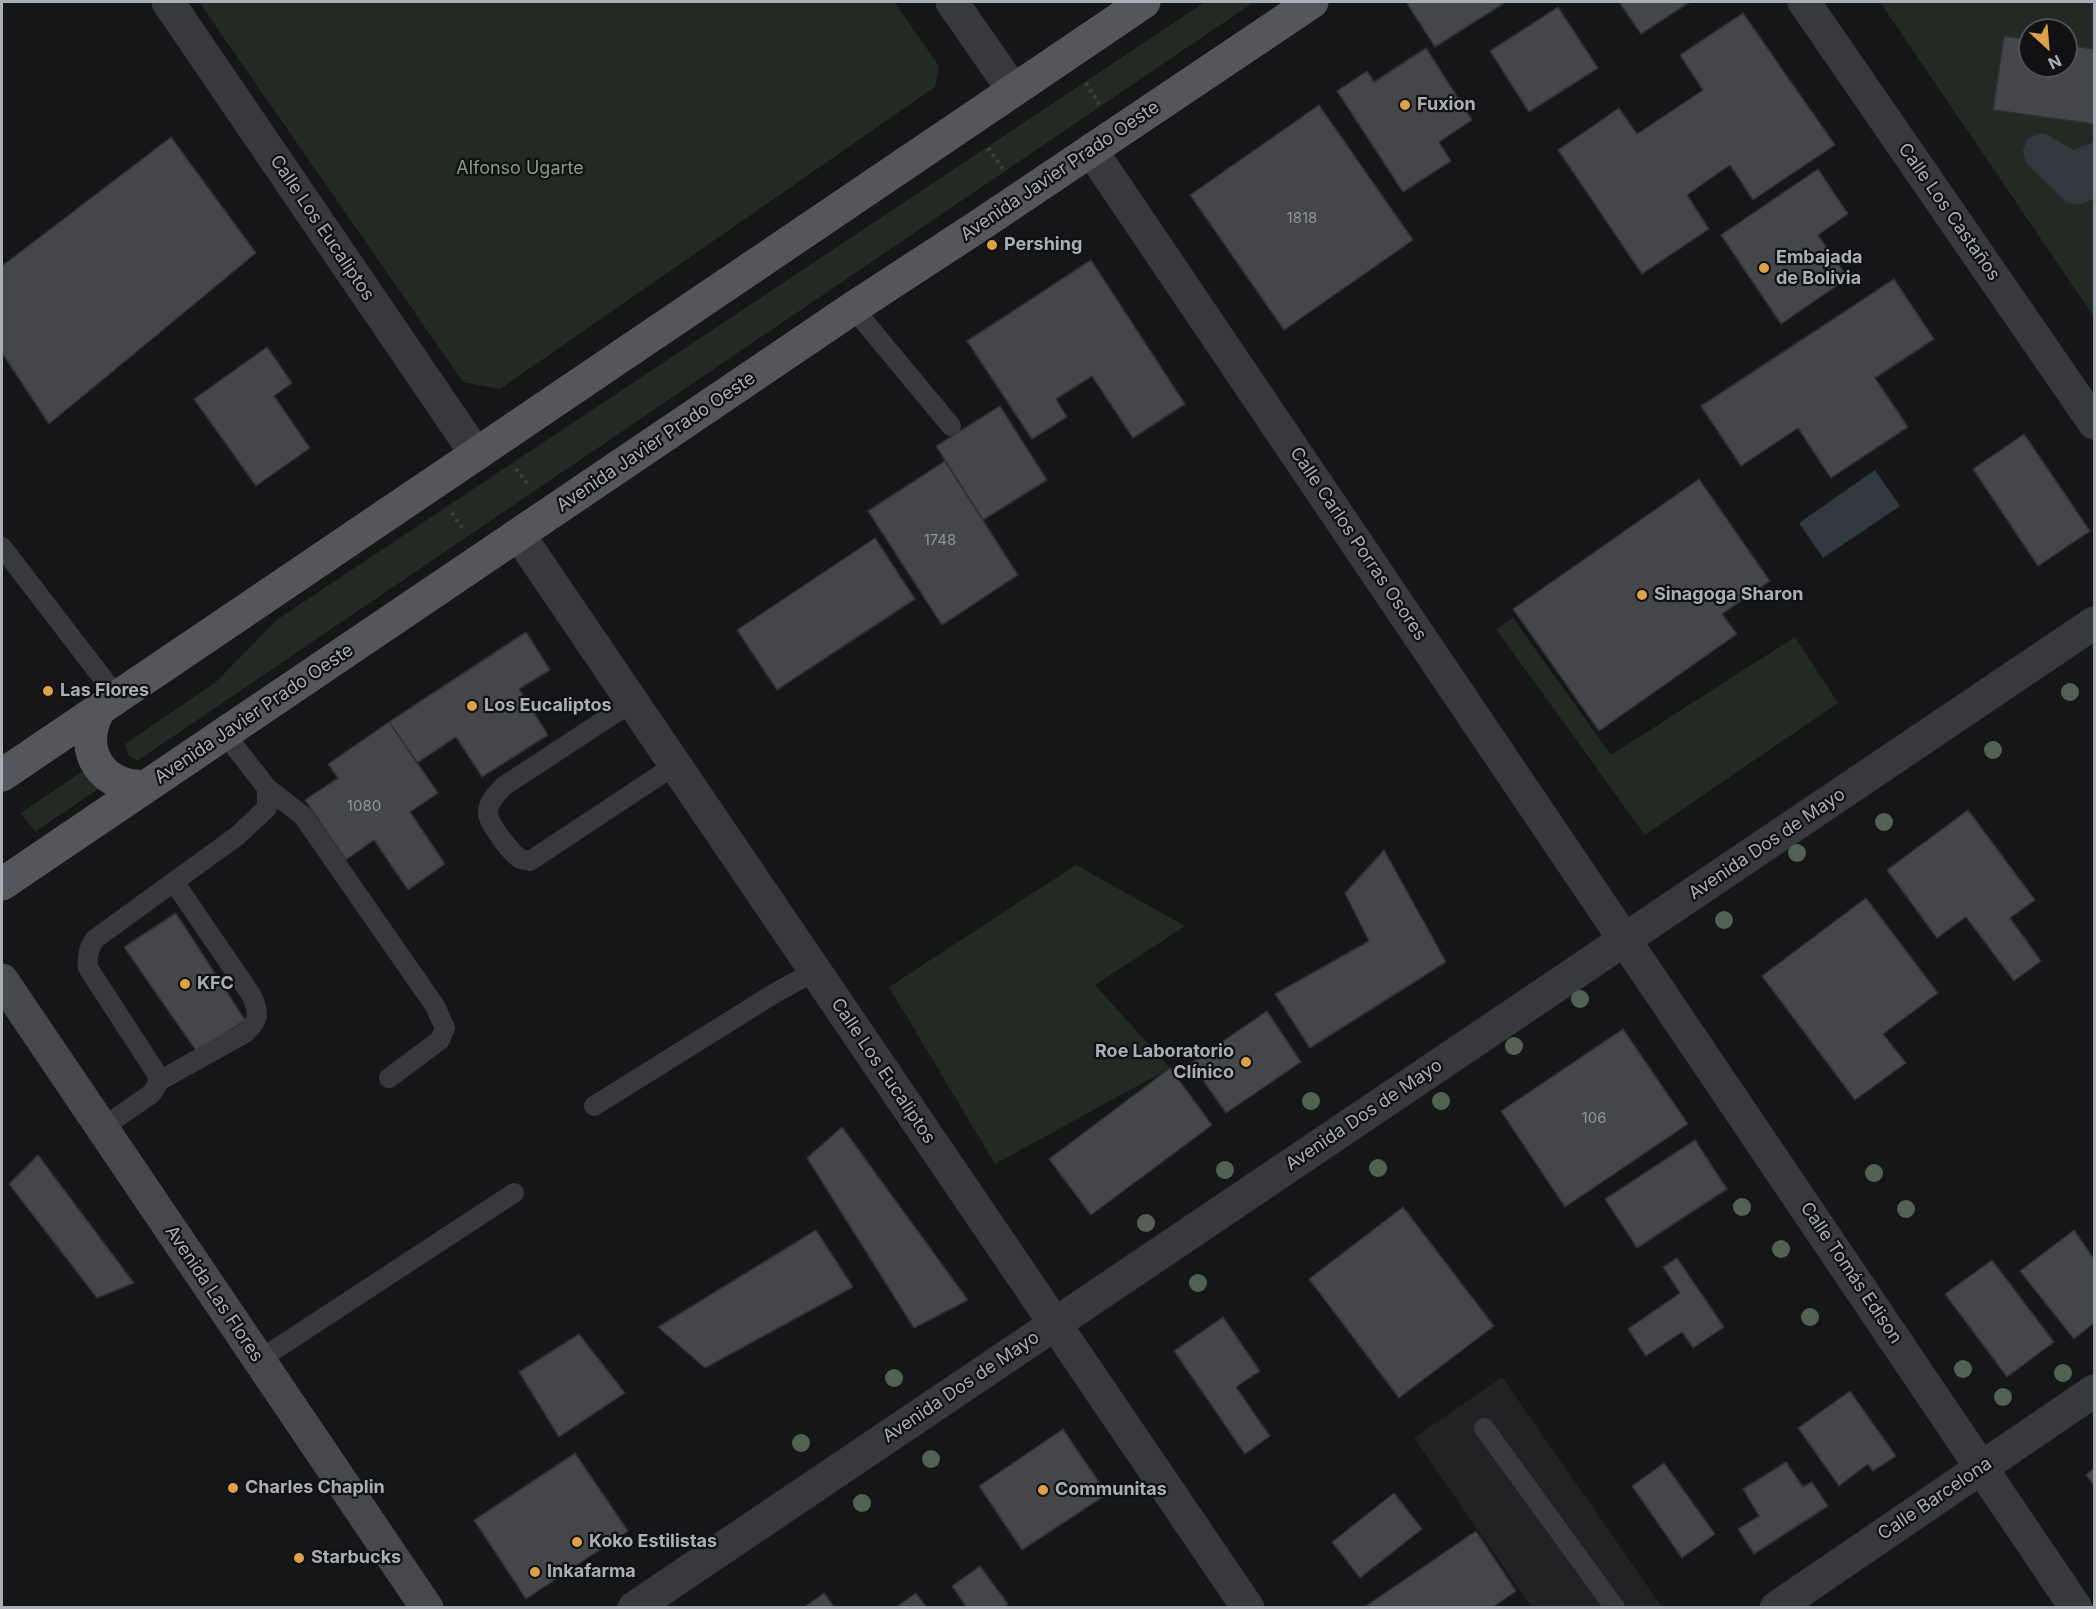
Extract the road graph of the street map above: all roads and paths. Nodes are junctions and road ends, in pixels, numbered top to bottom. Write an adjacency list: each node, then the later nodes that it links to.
1 (168, 2): 14 (street, Calle Los Eucaliptos)
2 (952, 2): 7 (street)
3 (1144, 2): 6 (main road)
4 (1312, 2): 9 (main road, Avenida Javier Prado Oeste)
5 (1804, 2): 12 (street, Calle Los Castaños)
6 (1067, 54): 7 (main road); 9 (path)
7 (1013, 90): 8 (main road)
8 (969, 121): 10 (path); 14 (main road)
9 (1105, 141): 10 (main road, Avenida Javier Prado Oeste); 30 (street, Calle Carlos Porras Osores)
10 (1022, 197): 11 (main road, Avenida Javier Prado Oeste)
11 (853, 308): 13 (lane); 16 (main road, Avenida Javier Prado Oeste)
12 (2094, 423)
13 (951, 426)
14 (486, 447): 15 (main road); 16 (path)
15 (431, 484): 19 (path); 22 (main road)
16 (549, 516): 17 (main road, Avenida Javier Prado Oeste)
17 (519, 535): 19 (main road, Avenida Javier Prado Oeste); 21 (street, Calle Los Eucaliptos)
18 (2, 547): 22 (lane)
19 (484, 559): 23 (main road, Avenida Javier Prado Oeste)
20 (2094, 623): 30 (street, Avenida Dos de Mayo)
21 (632, 702): 24 (street, Calle Los Eucaliptos); 24 (lane)
22 (108, 705): 25 (main road); 26 (main road)
23 (225, 734): 26 (main road, Avenida Javier Prado Oeste); 27 (lane)
24 (675, 765): 31 (street, Calle Los Eucaliptos)
25 (2, 775)
26 (147, 786): 29 (main road, Avenida Javier Prado Oeste)
27 (267, 788): 28 (lane); 33 (lane)
28 (174, 882): 34 (lane); 34 (lane)
29 (2, 884)
30 (1626, 939): 38 (street, Avenida Dos de Mayo); 42 (street, Calle Tomás Edison)
31 (815, 970): 35 (lane); 38 (street, Calle Los Eucaliptos)
32 (2, 980): 36 (main road, Avenida Las Flores)
33 (389, 1078)
34 (159, 1081): 36 (lane)
35 (594, 1107)
36 (102, 1128): 39 (main road, Avenida Las Flores)
37 (514, 1193): 39 (lane)
38 (1054, 1324): 44 (street, Avenida Dos de Mayo); 45 (street, Calle Los Eucaliptos)
39 (260, 1360): 43 (main road, Avenida Las Flores)
40 (2094, 1391): 42 (street, Calle Barcelona)
41 (1484, 1428): 46 (lane)
42 (1982, 1468): 47 (street, Calle Barcelona); 48 (street, Calle Tomás Edison)
43 (427, 1608)
44 (634, 1608)
45 (1248, 1608)
46 (1615, 1608)
47 (1776, 1608)
48 (2076, 1608)

